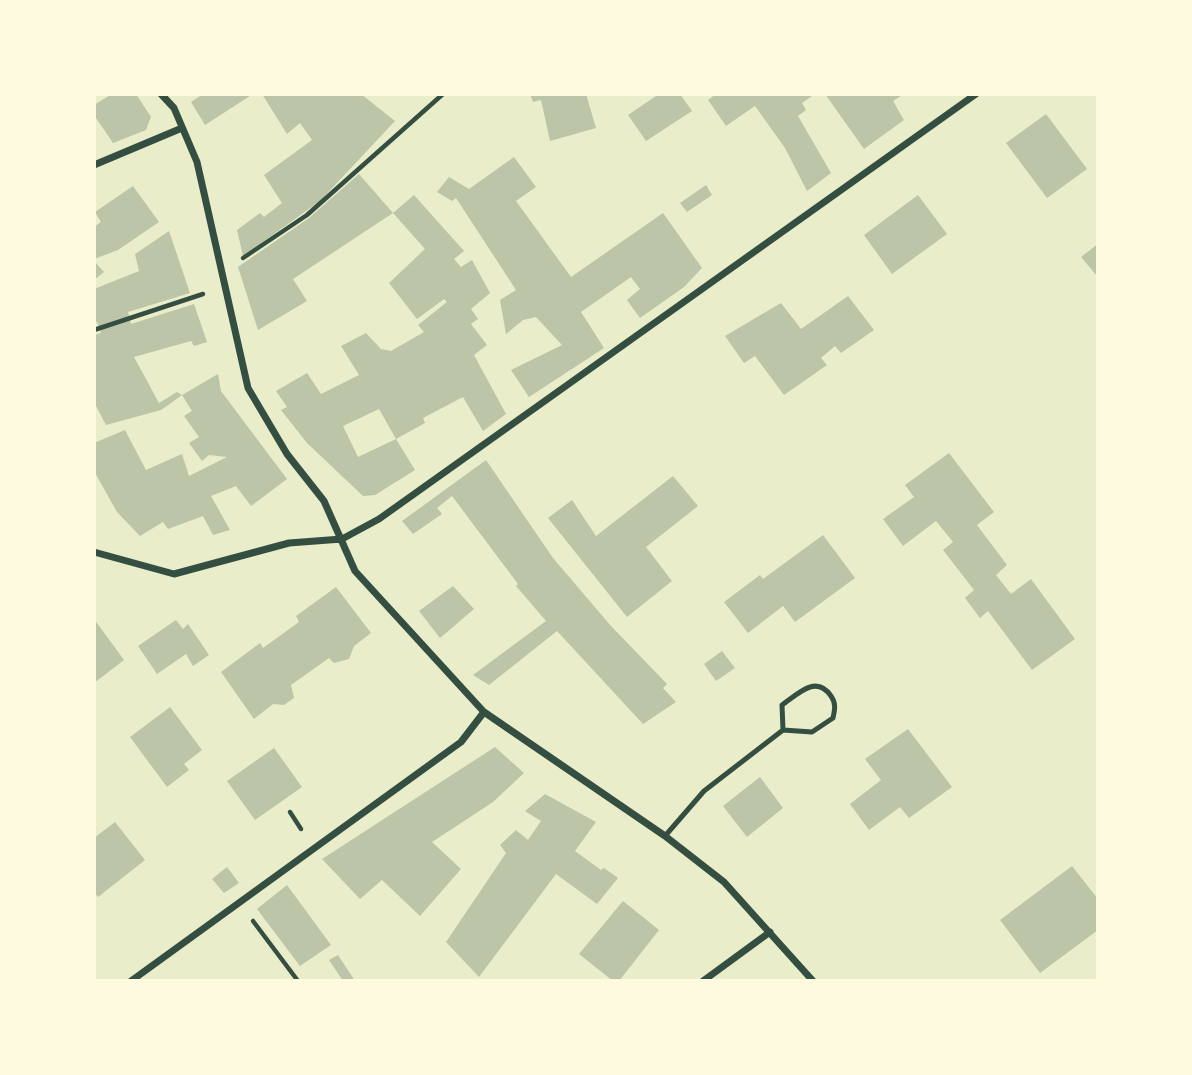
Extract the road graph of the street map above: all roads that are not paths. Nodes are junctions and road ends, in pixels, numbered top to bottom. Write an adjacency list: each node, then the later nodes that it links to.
1 (161, 94): 3 (street)
2 (976, 94): 5 (street)
3 (183, 128): 4 (street); 5 (street)
4 (94, 164)
5 (342, 540): 6 (street); 7 (street)
6 (94, 552)
7 (484, 712): 9 (street); 11 (street)
8 (783, 730): 8 (lane); 9 (lane)
9 (665, 836): 10 (street)
10 (770, 932): 12 (street); 13 (street)
11 (131, 981)
12 (703, 981)
13 (813, 981)

